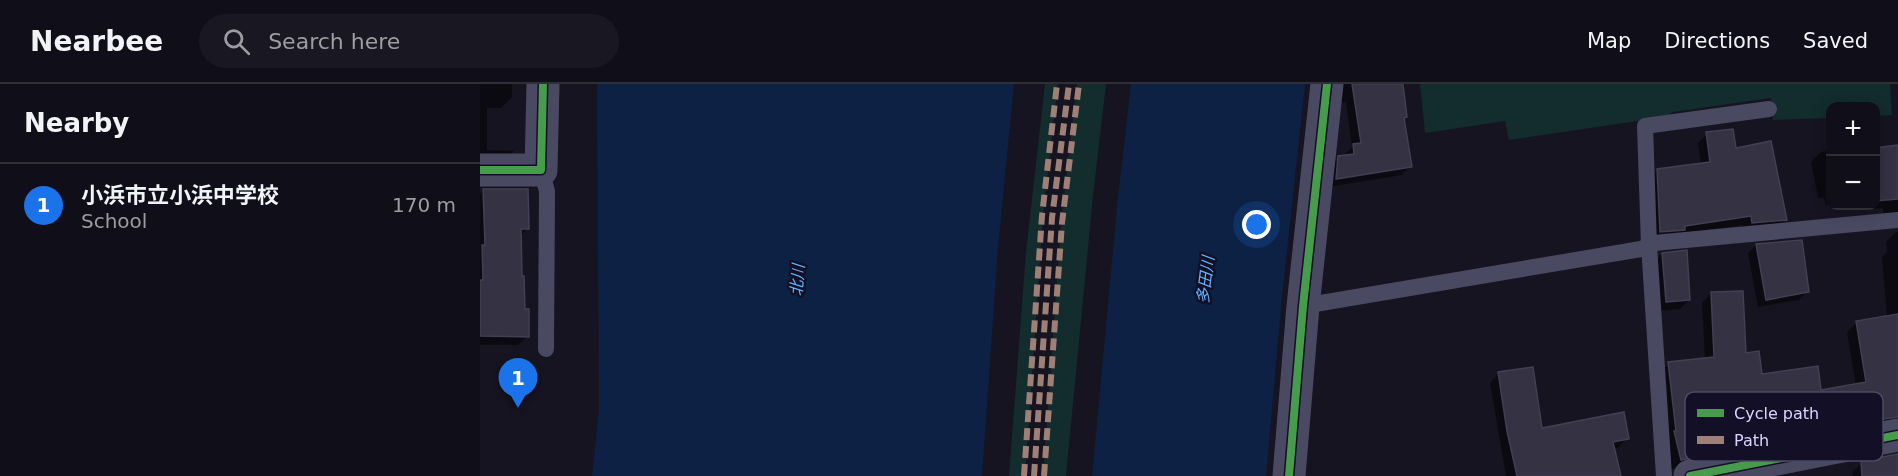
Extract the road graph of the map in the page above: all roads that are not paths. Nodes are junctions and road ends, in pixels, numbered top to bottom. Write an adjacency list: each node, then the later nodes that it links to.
1 (543, 84): 5 (street)
2 (1327, 84): 8 (street)
3 (1769, 109): 7 (lane)
4 (480, 170): 5 (street)
5 (541, 170): 9 (lane)
6 (1898, 220): 7 (lane)
7 (1649, 245): 8 (lane); 14 (lane)
8 (1304, 306): 13 (street)
9 (546, 349)
10 (1898, 435): 11 (street)
11 (1883, 438)
12 (1766, 461): 15 (street)
13 (1289, 476)
14 (1664, 476)
15 (1690, 476)

